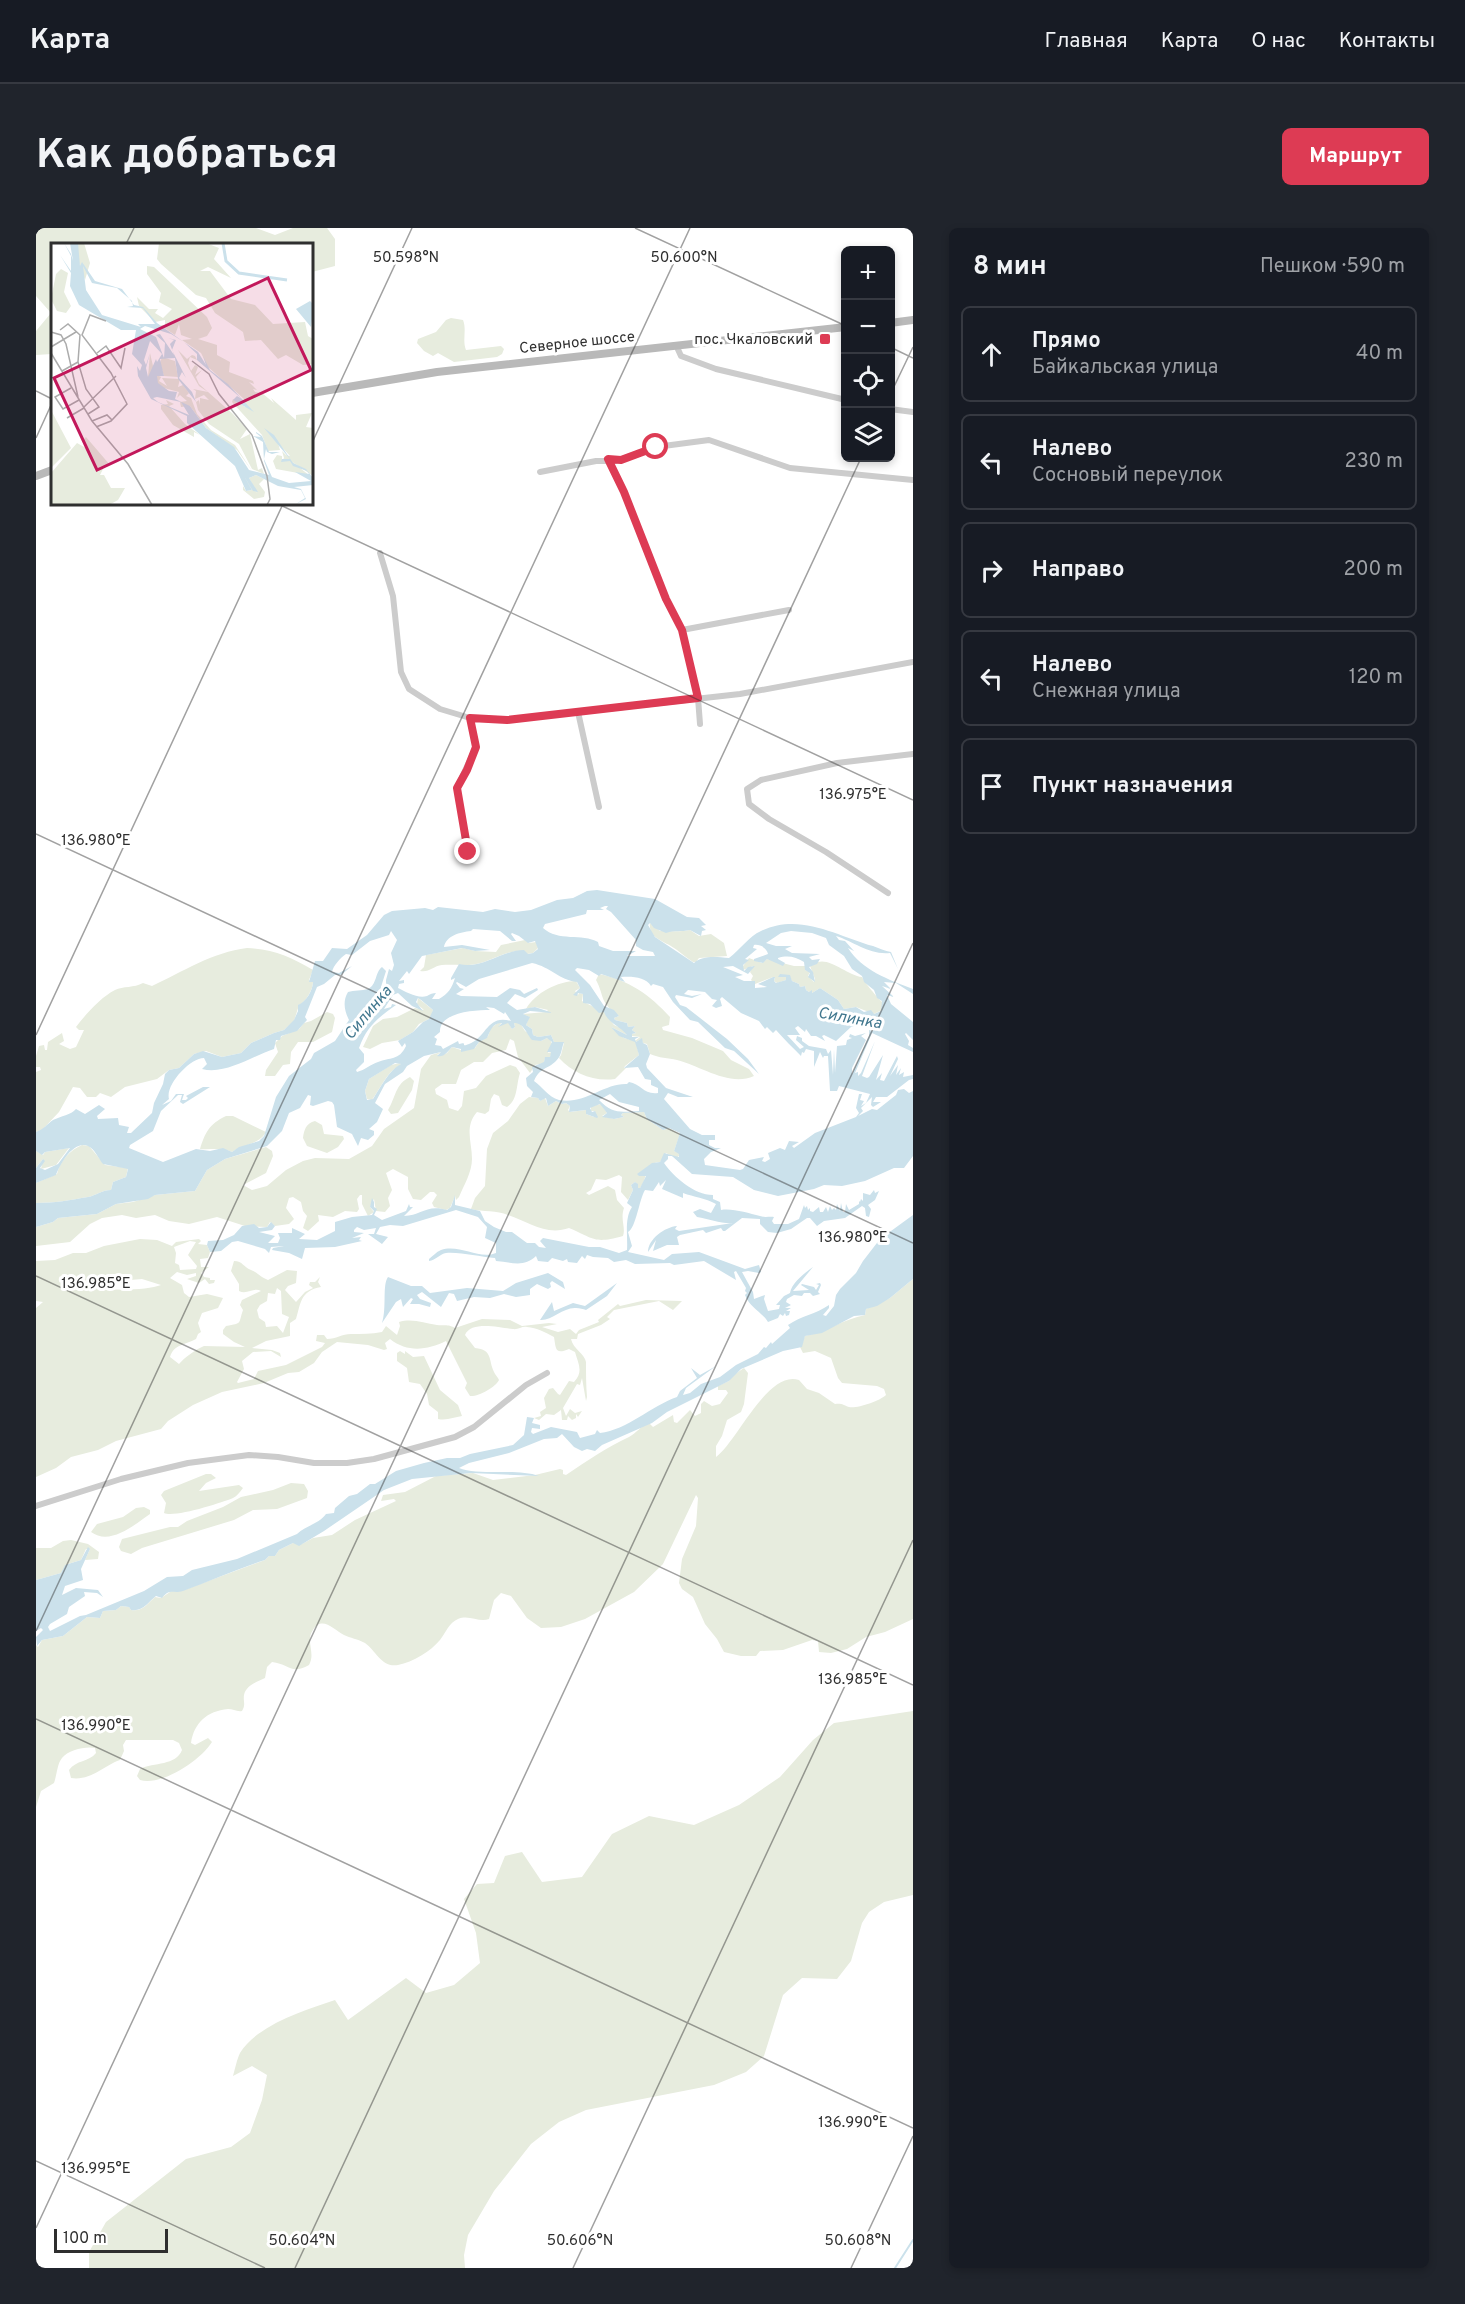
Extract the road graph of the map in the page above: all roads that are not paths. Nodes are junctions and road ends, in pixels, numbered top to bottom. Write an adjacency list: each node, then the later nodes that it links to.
1 (913, 320): 2 (main road)
2 (895, 322)
3 (841, 328): 4 (main road, Северное шоссе)
4 (676, 345): 5 (main road, Северное шоссе); 6 (street)
5 (314, 393)
6 (841, 399)
7 (895, 410): 8 (street)
8 (913, 412)
9 (608, 459): 13 (street); 15 (street); 18 (street)
10 (51, 469): 12 (main road)
11 (51, 469): 14 (main road)
12 (36, 470)
13 (540, 472)
14 (36, 476)
15 (913, 480)
16 (380, 553): 22 (street)
17 (789, 610): 18 (street)
18 (682, 630): 20 (street)
19 (913, 662): 20 (street)
20 (698, 698): 21 (street); 23 (street)
21 (578, 712): 22 (street); 25 (street)
22 (470, 718): 26 (street)
23 (700, 724)
24 (913, 754): 27 (street)
25 (599, 807)
26 (468, 852)
27 (888, 893)
28 (547, 1373): 29 (street)
29 (36, 1506)

